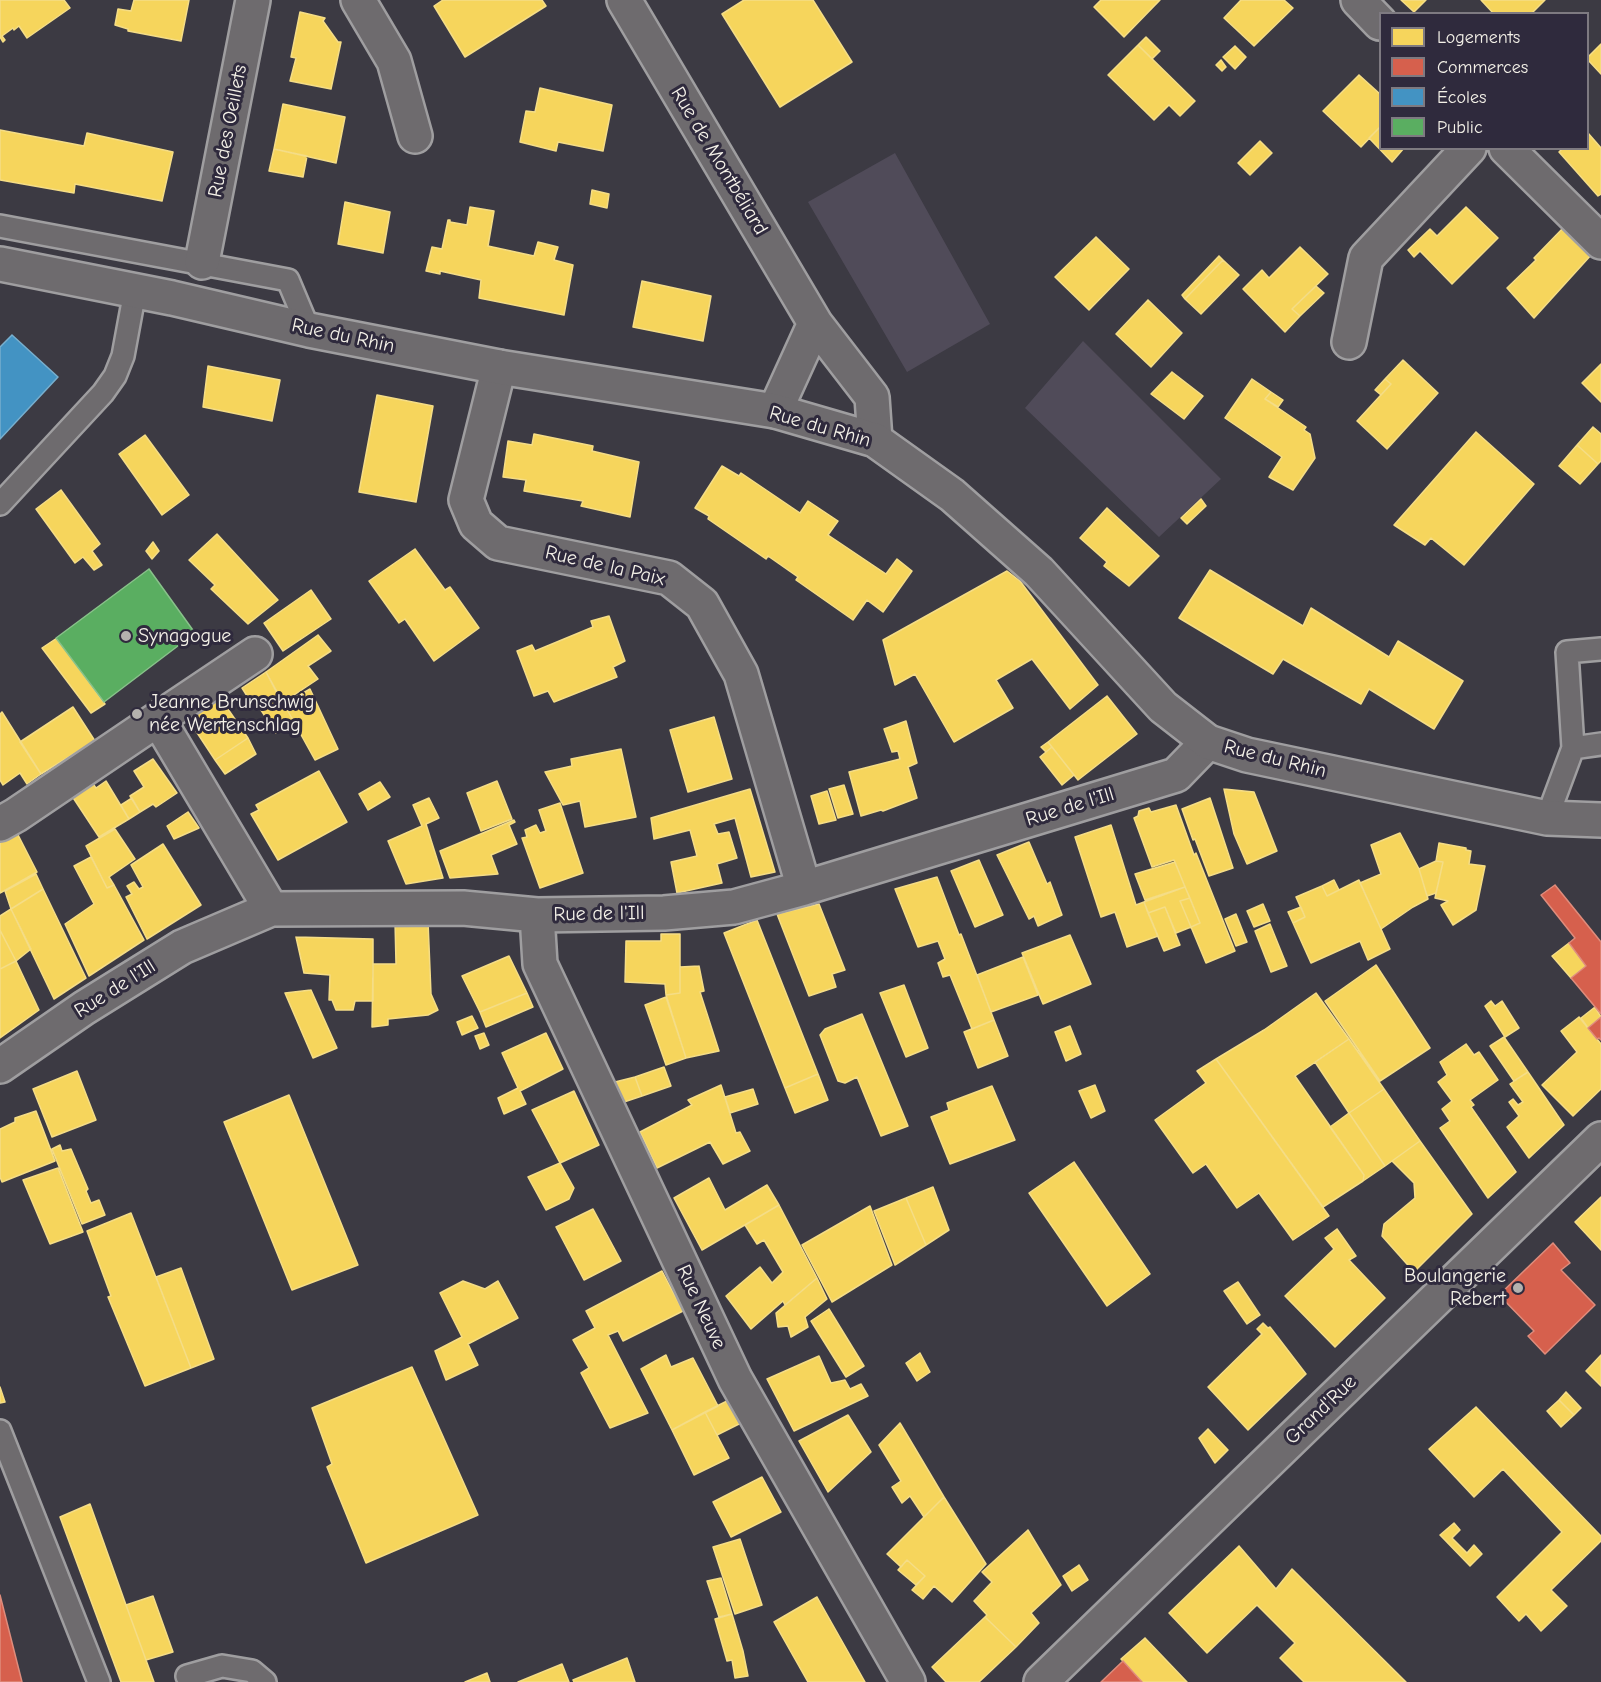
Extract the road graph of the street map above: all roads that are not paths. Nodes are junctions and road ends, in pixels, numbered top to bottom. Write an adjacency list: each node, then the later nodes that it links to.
1 (253, 0): 11 (street, Rue des Oeillets)
2 (358, 0): 6 (street)
3 (624, 0): 14 (street, Rue de Montbéliard)
4 (1358, 0): 5 (street)
5 (1379, 22)
6 (415, 136)
7 (1467, 150): 16 (street)
8 (1508, 150): 10 (street)
9 (0, 226): 11 (lane)
10 (1601, 242)
11 (202, 262): 15 (lane)
12 (0, 264): 13 (street, Rue du Rhin)
13 (135, 291): 15 (street, Rue du Rhin); 20 (lane)
14 (815, 323): 18 (street); 19 (street, Rue de Montbéliard)
15 (309, 330): 17 (street, Rue du Rhin)
16 (1349, 342)
17 (499, 367): 18 (street, Rue du Rhin); 30 (street, Rue de la Paix)
18 (775, 411): 19 (street, Rue du Rhin)
19 (874, 440): 24 (street, Rue du Rhin)
20 (0, 504)
21 (1601, 649): 26 (lane)
22 (255, 654): 23 (street)
23 (159, 719): 29 (street); 31 (street)
24 (1208, 742): 27 (street, Rue du Rhin); 30 (street, Rue de l'Ill)
25 (1601, 744): 26 (lane)
26 (1573, 748): 27 (lane)
27 (1547, 818): 28 (street, Rue du Rhin)
28 (1601, 820)
29 (0, 824)
30 (804, 888): 32 (street, Rue de l'Ill)
31 (271, 909): 32 (street, Rue de l'Ill); 33 (street, Rue de l'Ill)
32 (537, 915): 39 (street, Rue Neuve)
33 (0, 1066)
34 (1601, 1139): 40 (street, Grand'Rue)
35 (0, 1431): 37 (lane)
36 (187, 1676): 38 (lane)
37 (99, 1682)
38 (265, 1682)
39 (908, 1682)
40 (1041, 1682)

